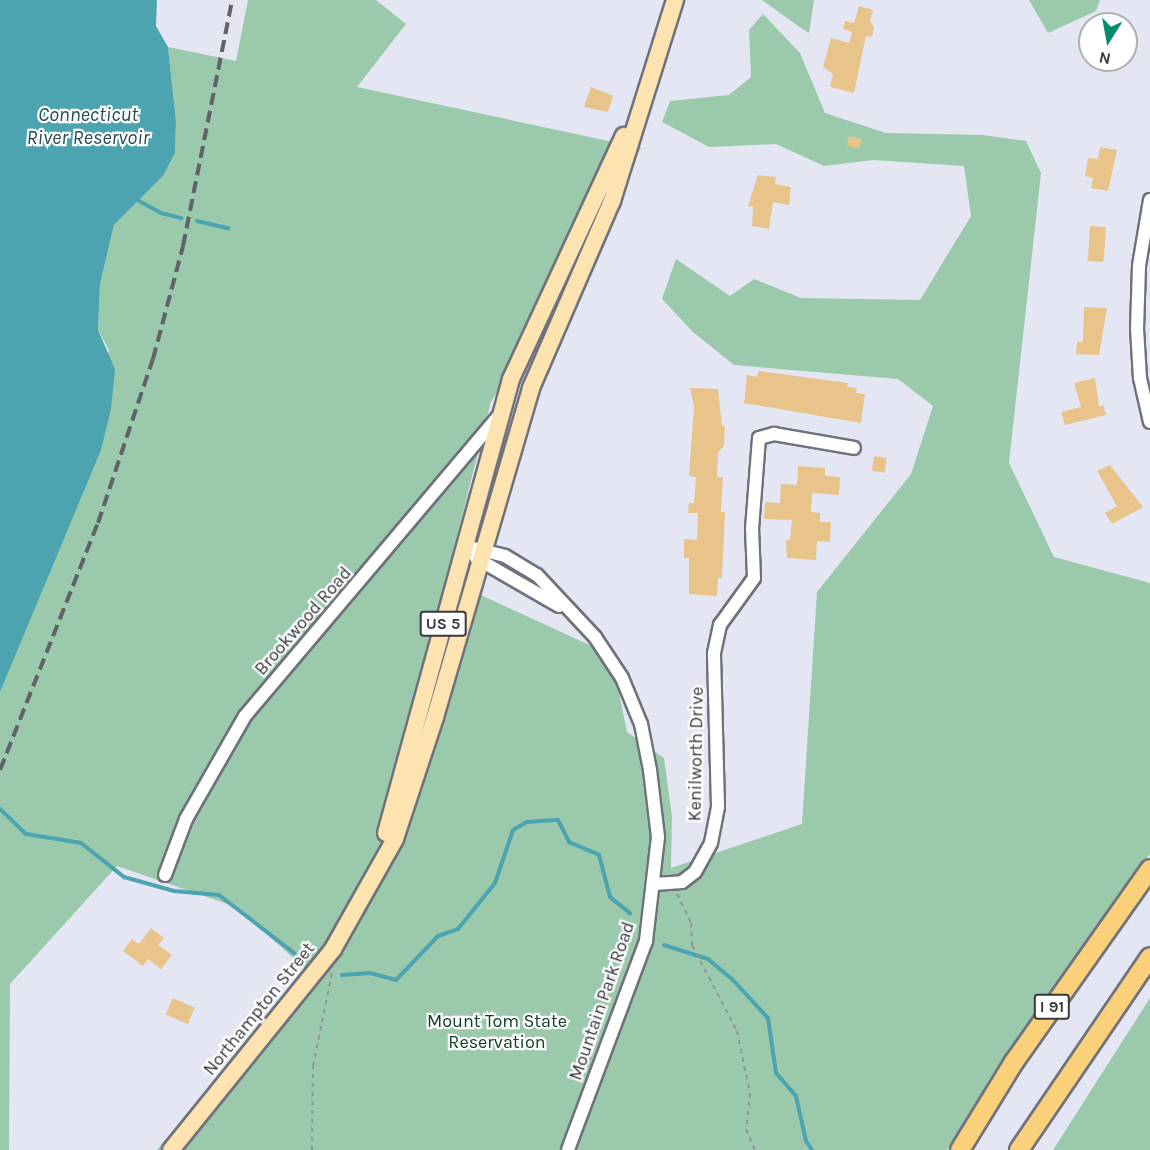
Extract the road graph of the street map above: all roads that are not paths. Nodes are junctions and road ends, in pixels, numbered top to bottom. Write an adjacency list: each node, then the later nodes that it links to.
1 (675, 0): 2 (main road, US 5)
2 (645, 92): 4 (main road, US 5); 8 (main road, US 5)
3 (1150, 200): 5 (street)
4 (502, 412): 7 (main road, US 5); 10 (street, Brookwood Road)
5 (1150, 422)
6 (854, 447): 11 (street, Kenilworth Drive)
7 (465, 546): 8 (street, Mountain Park Road); 12 (main road, US 5)
8 (482, 556): 11 (street, Mountain Park Road); 12 (main road, US 5)
9 (1150, 869): 16 (highway, I 91)
10 (165, 875)
11 (655, 884): 15 (street, Mountain Park Road)
12 (370, 887): 14 (main road, Northampton Street / US 5)
13 (1150, 957): 17 (highway)
14 (171, 1150)
15 (568, 1150)
16 (960, 1150)
17 (1019, 1150)

